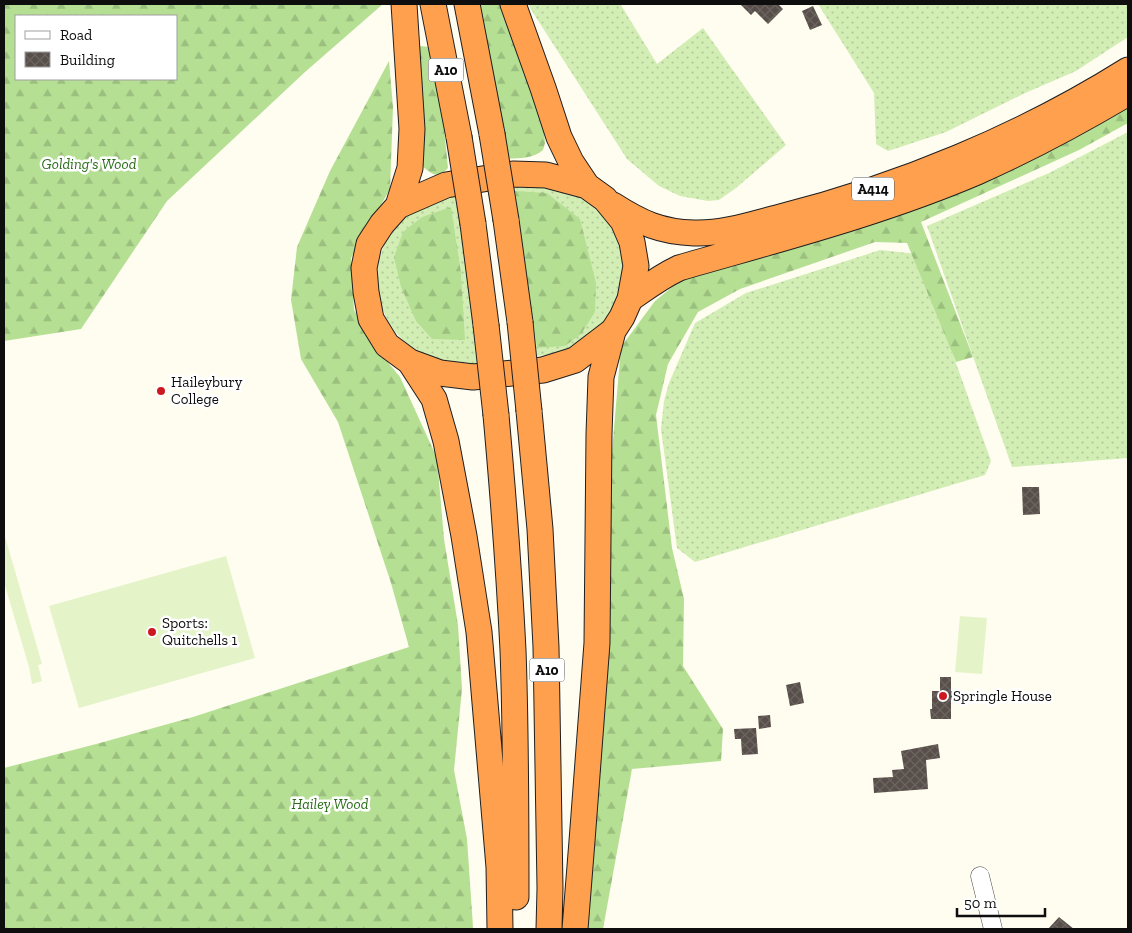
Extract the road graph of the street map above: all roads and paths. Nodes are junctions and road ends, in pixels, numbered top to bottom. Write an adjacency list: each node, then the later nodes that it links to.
1 (404, 4): 8 (highway)
2 (433, 4): 14 (highway, A10, bridge)
3 (467, 4): 15 (highway, A10, bridge)
4 (513, 4): 7 (highway)
5 (1128, 70): 7 (highway, A414)
6 (1128, 94): 9 (highway, A414)
7 (596, 193): 8 (highway); 9 (highway)
8 (398, 206): 11 (highway)
9 (630, 299): 10 (highway)
10 (613, 330): 11 (highway); 16 (highway)
11 (410, 362): 13 (highway)
12 (980, 876): 17 (street)
13 (500, 929)
14 (516, 929)
15 (549, 929)
16 (574, 929)
17 (993, 929)

